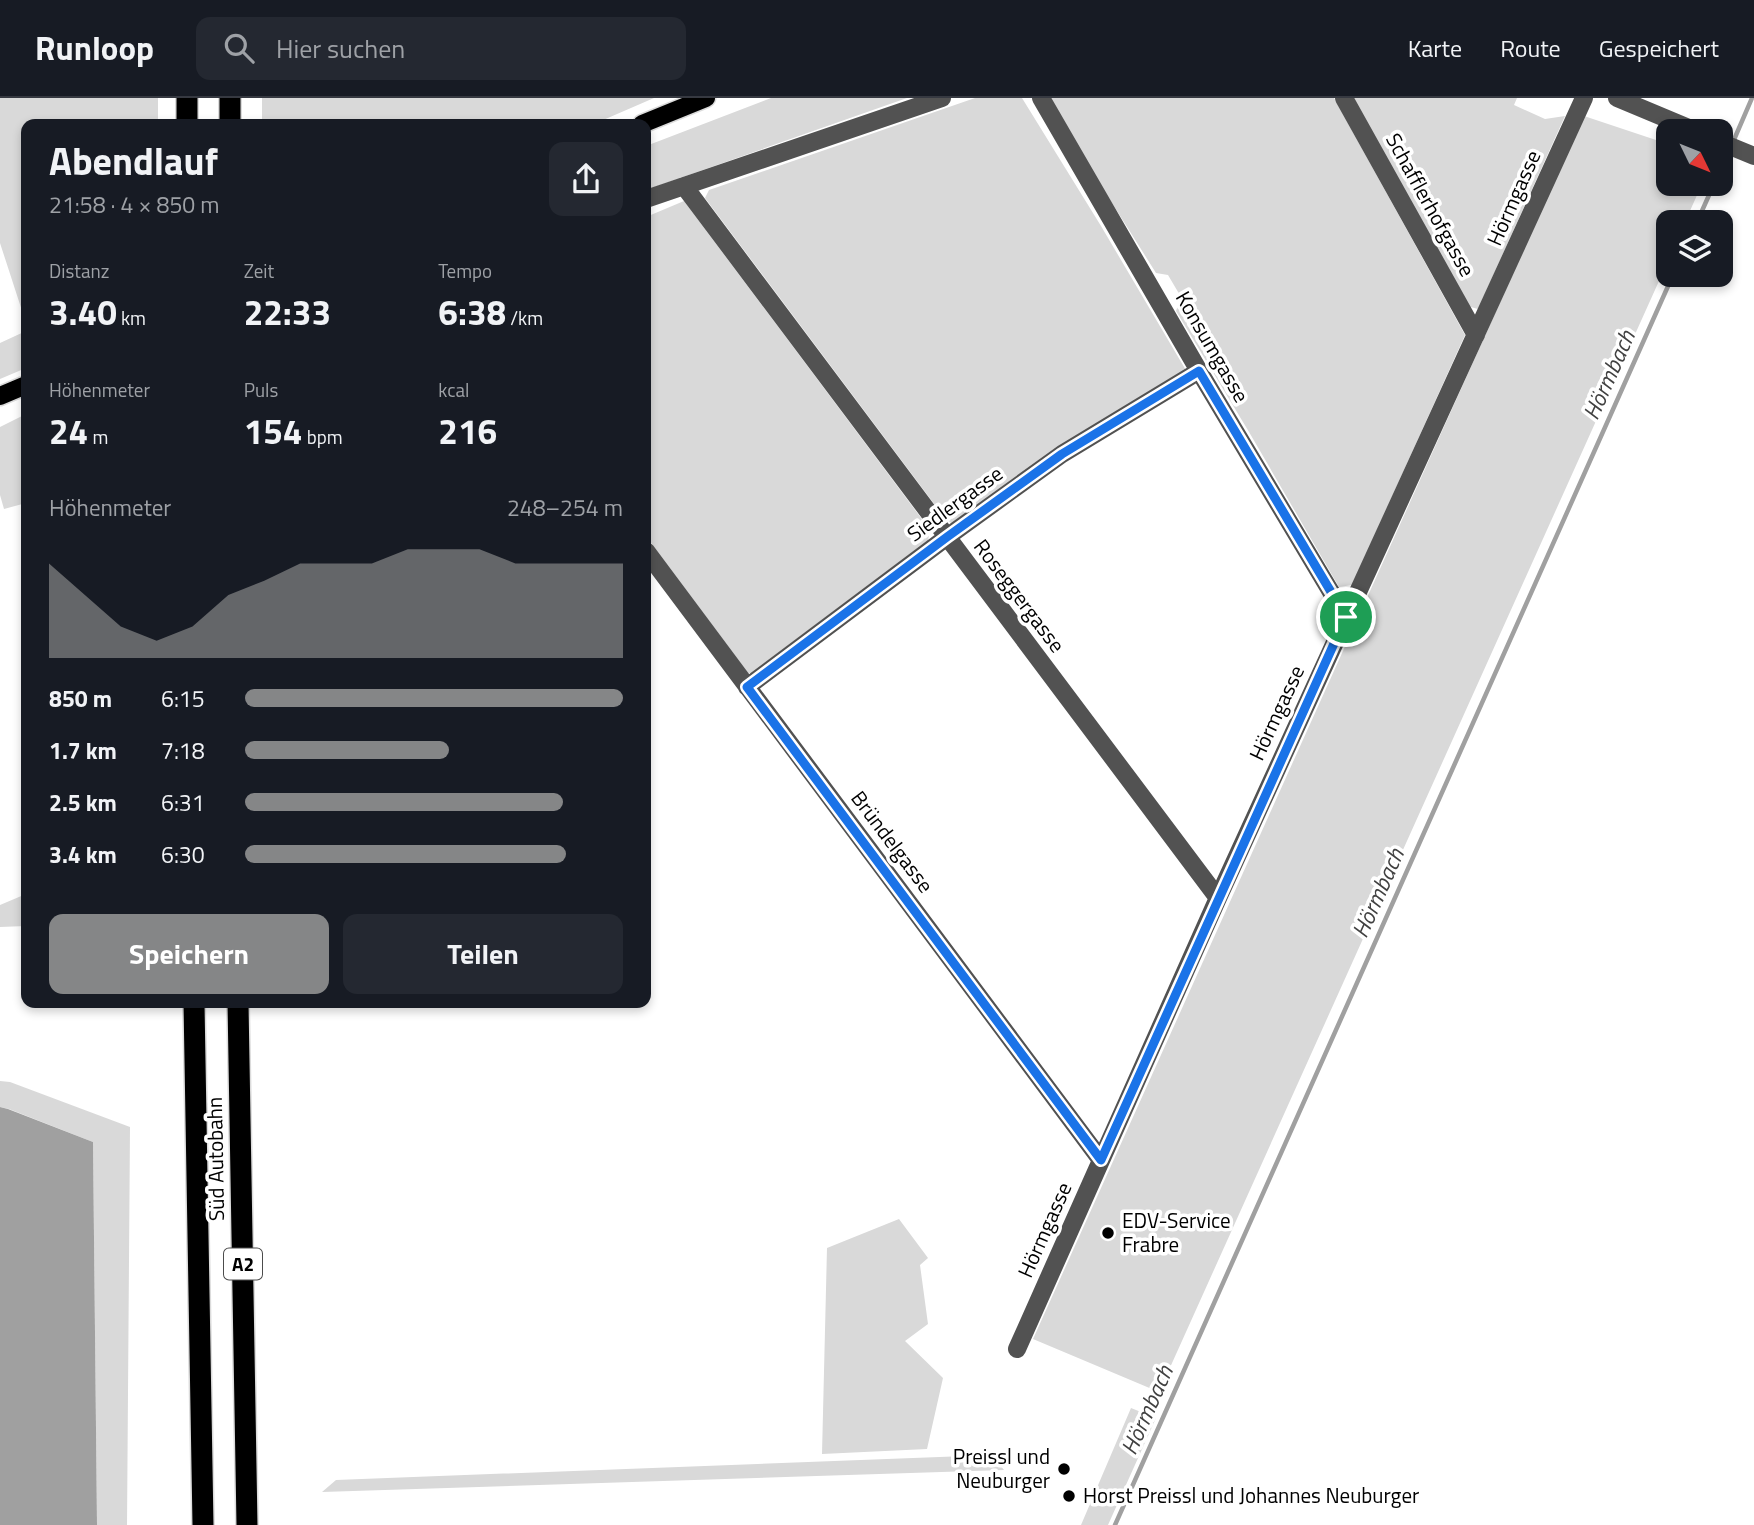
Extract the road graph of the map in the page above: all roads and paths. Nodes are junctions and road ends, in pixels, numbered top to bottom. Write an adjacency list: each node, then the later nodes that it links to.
1 (187, 98): 9 (highway)
2 (230, 98): 10 (highway)
3 (706, 98): 12 (main road)
4 (942, 98): 15 (street)
5 (1041, 98): 18 (street, Konsumgasse)
6 (1343, 98): 17 (street, Schafflerhofgasse)
7 (1584, 98): 17 (street, Hörmgasse)
8 (1617, 98): 11 (street)
9 (187, 119)
10 (230, 119)
11 (1667, 119)
12 (651, 120)
13 (1733, 147): 14 (street)
14 (1750, 154)
15 (684, 186): 16 (street); 21 (street, Roseggergasse)
16 (651, 198)
17 (1476, 335): 23 (street, Hörmgasse)
18 (1199, 371): 21 (street, Siedlergasse); 23 (street, Konsumgasse)
19 (21, 387): 20 (main road)
20 (0, 396)
21 (947, 537): 24 (street, Siedlergasse); 25 (street, Roseggergasse)
22 (651, 558): 24 (street, Bründelgasse)
23 (1346, 617): 25 (street, Hörmgasse)
24 (747, 687): 28 (street, Bründelgasse)
25 (1218, 898): 28 (street, Hörmgasse)
26 (194, 1008): 30 (highway, Süd Autobahn / A2)
27 (238, 1008): 31 (highway, Süd Autobahn / A2)
28 (1101, 1160): 29 (street, Hörmgasse)
29 (1017, 1349)
30 (203, 1525)
31 (247, 1525)

